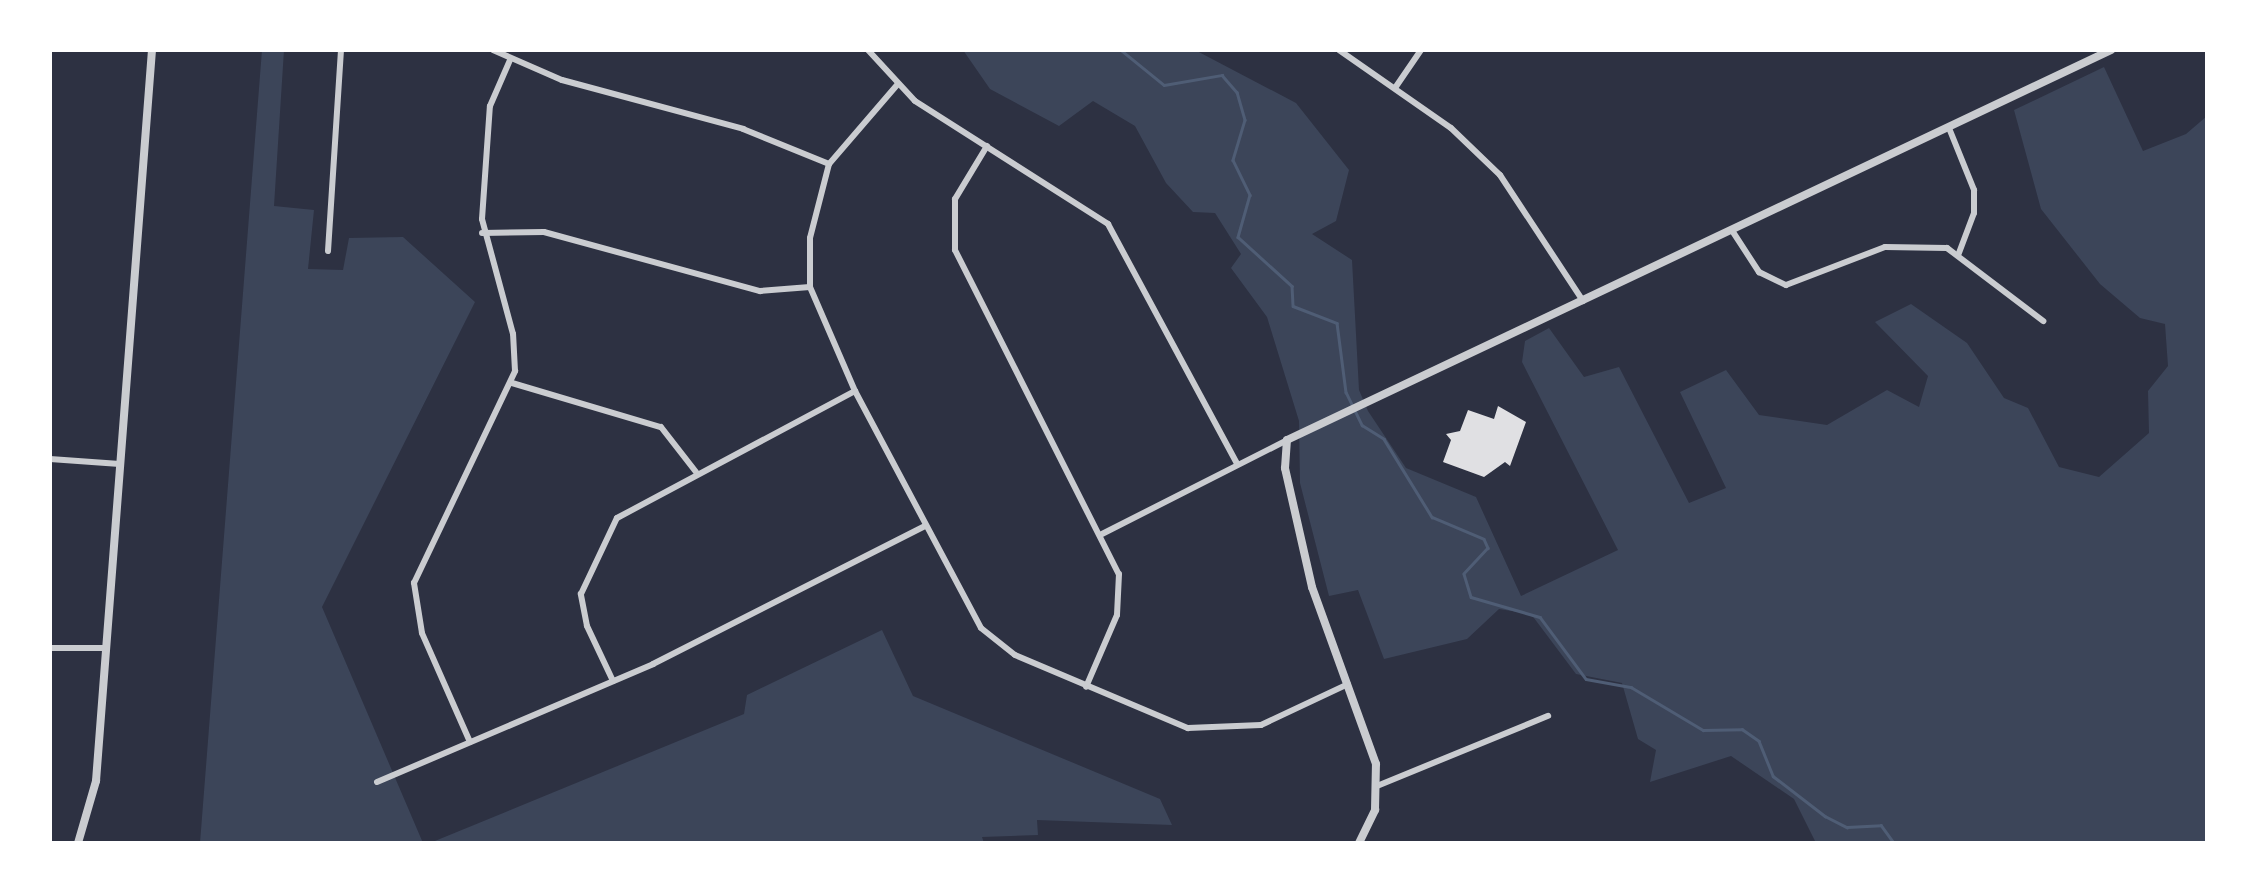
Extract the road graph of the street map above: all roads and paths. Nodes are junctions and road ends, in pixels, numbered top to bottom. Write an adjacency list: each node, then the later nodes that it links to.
1 (152, 50): 25 (street)
2 (341, 50): 16 (street)
3 (494, 50): 8 (street)
4 (868, 50): 9 (street)
5 (1340, 50): 10 (street)
6 (1421, 50): 10 (street)
7 (2105, 51): 11 (street)
8 (510, 60): 13 (street); 15 (street)
9 (896, 85): 12 (street); 13 (street)
10 (1395, 88): 19 (street)
11 (1948, 128): 14 (street); 17 (street)
12 (987, 146): 26 (street); 29 (street)
13 (829, 164): 18 (street)
14 (1733, 232): 17 (street); 19 (street)
15 (482, 233): 18 (street); 21 (street)
16 (328, 251)
17 (1959, 253): 20 (street)
18 (810, 287): 22 (street)
19 (1583, 301): 23 (street)
20 (2043, 320)
21 (512, 382): 27 (street); 36 (street)
22 (855, 391): 27 (street); 28 (street)
23 (1287, 440): 26 (street); 33 (street)
24 (50, 459): 25 (street)
25 (122, 464): 31 (street)
26 (1237, 464): 29 (street)
27 (696, 472): 32 (street)
28 (925, 526): 32 (street); 34 (street)
29 (1102, 534): 34 (street)
30 (50, 648): 31 (street)
31 (106, 648): 39 (street)
32 (613, 681): 36 (street)
33 (1350, 684): 34 (street); 38 (street)
34 (1086, 687)
35 (1548, 716): 38 (street)
36 (470, 742): 37 (street)
37 (377, 782)
38 (1377, 786): 40 (street)
39 (78, 843)
40 (1359, 843)

